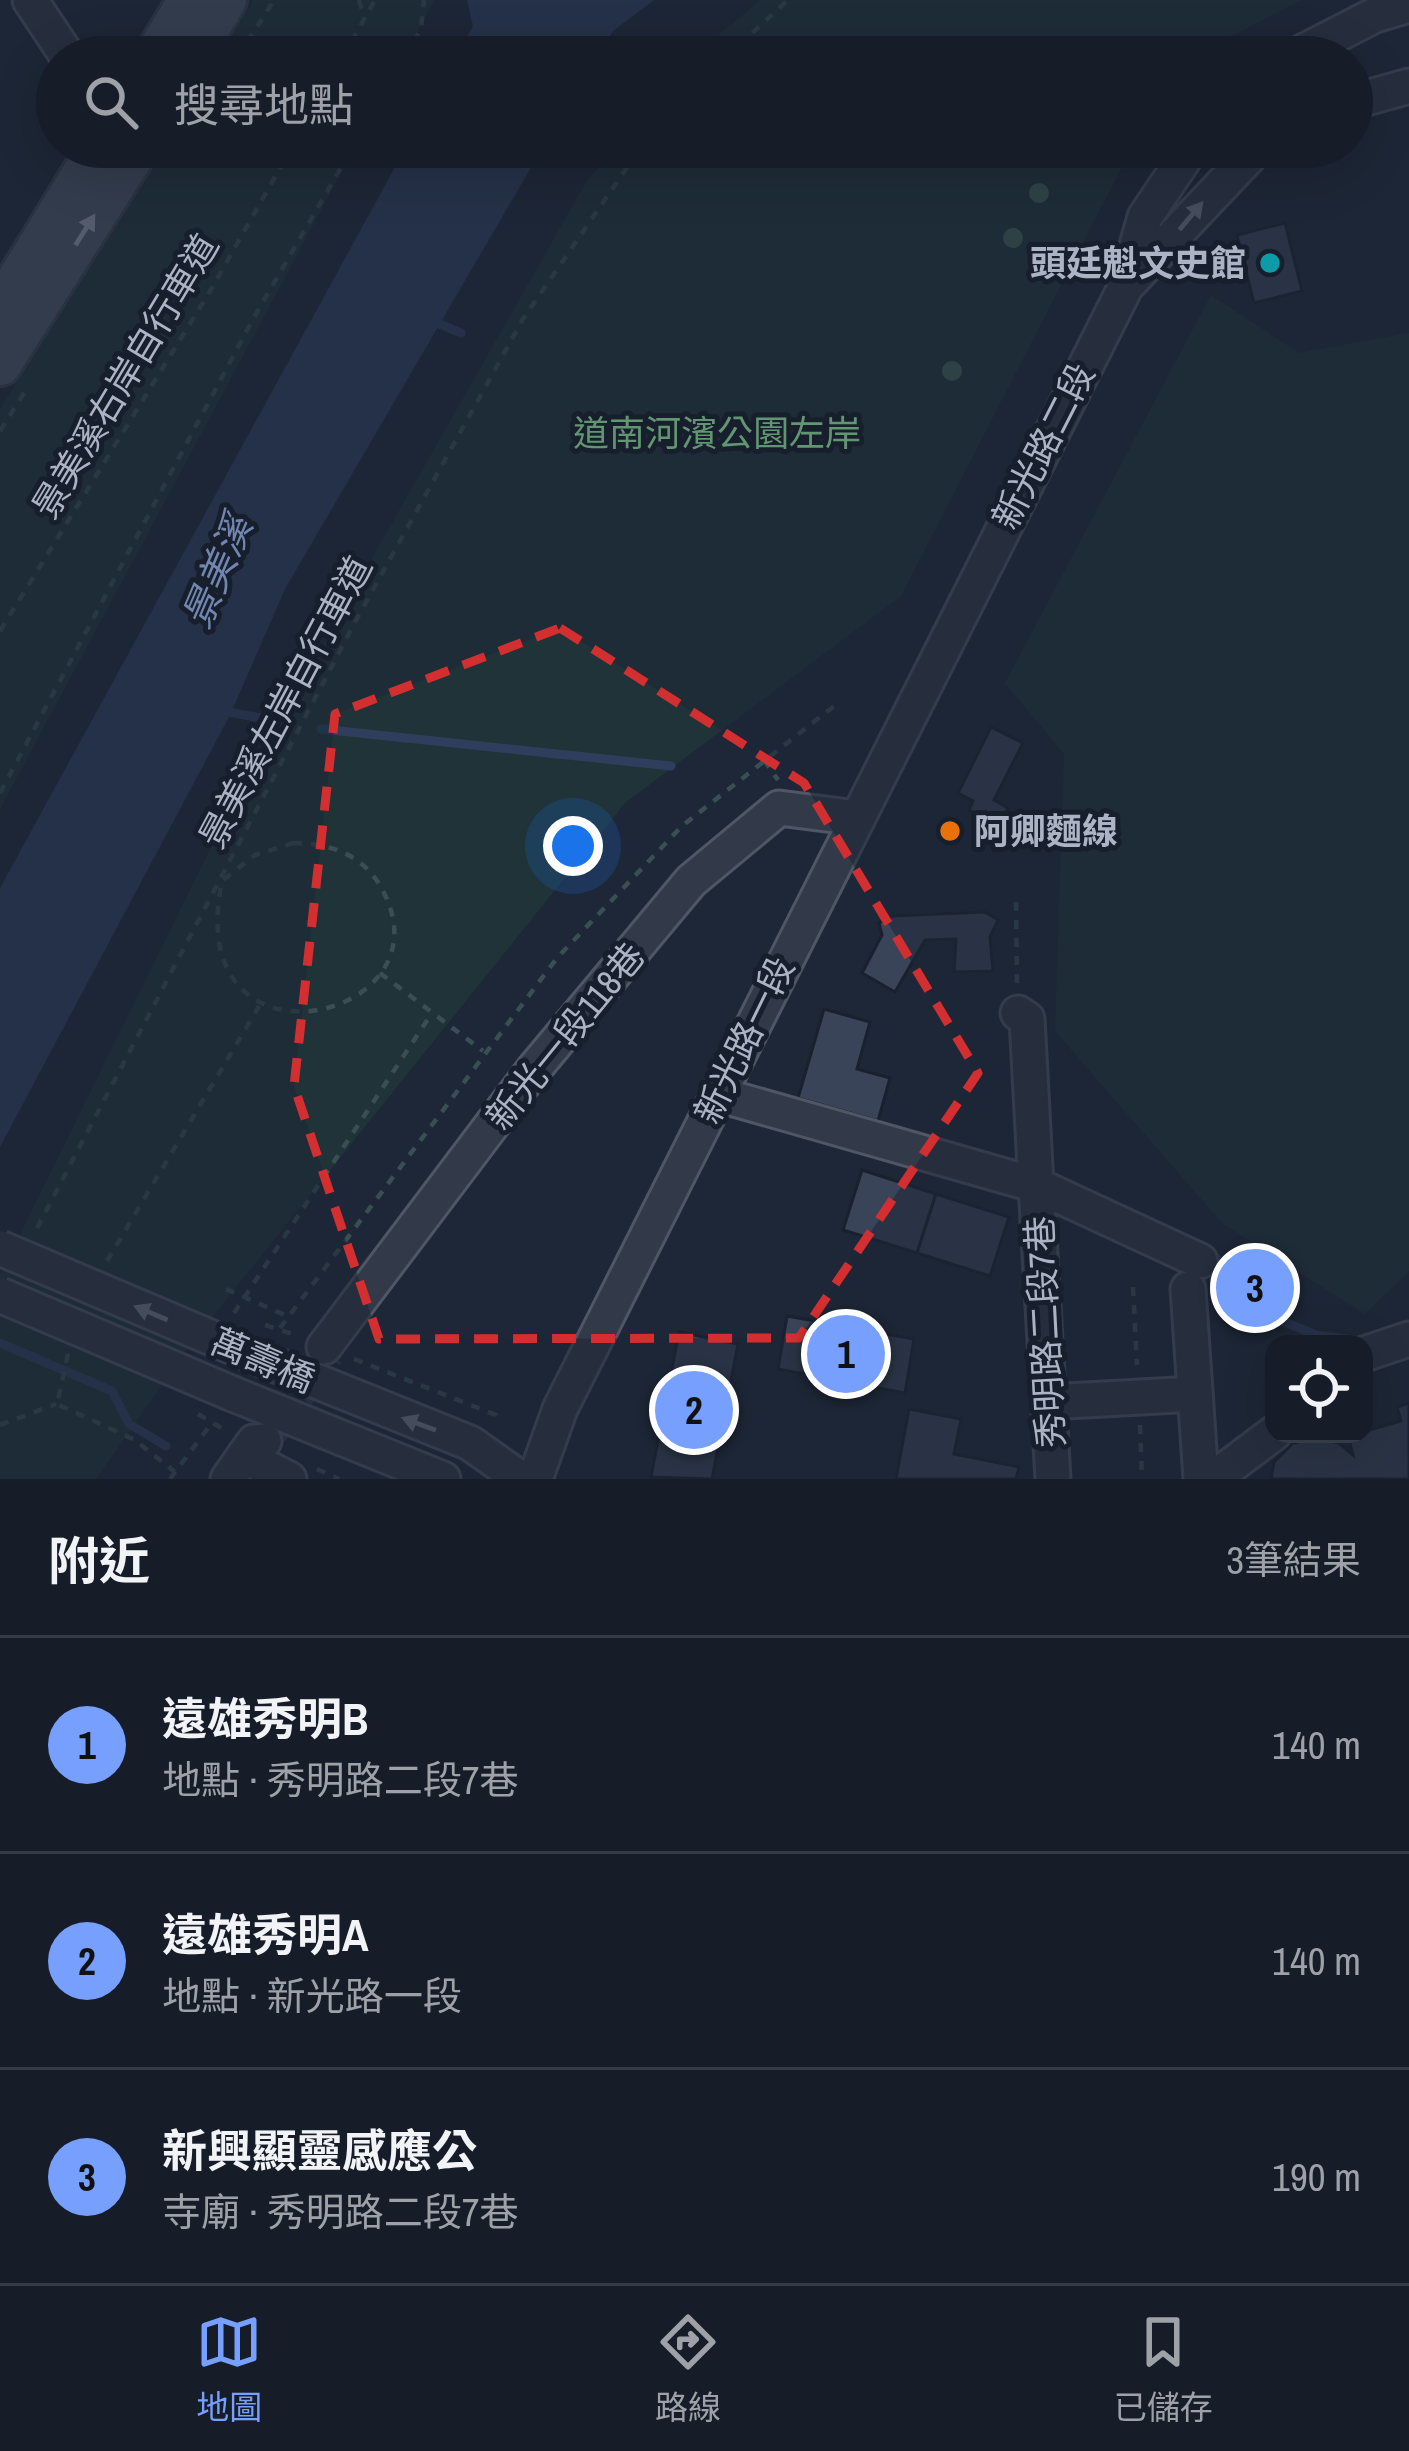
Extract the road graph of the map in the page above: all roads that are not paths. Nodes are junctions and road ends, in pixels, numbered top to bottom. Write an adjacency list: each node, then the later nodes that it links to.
1 (30, 0): 5 (street)
2 (225, 0): 7 (main road)
3 (180, 4): 6 (main road)
4 (1409, 5): 8 (street)
5 (54, 36)
6 (165, 36)
7 (204, 36)
8 (1334, 36)
9 (1409, 86): 10 (street)
10 (1373, 96)
11 (87, 168): 16 (main road)
12 (125, 168): 17 (main road, one-way to 12)
13 (1178, 168): 15 (street, 新光路二段)
14 (1238, 168): 15 (street, 新光路二段, one-way to 14)
15 (1125, 288): 18 (street, 新光路二段)
16 (0, 310)
17 (0, 364)
18 (962, 604): 19 (street, 新光路一段)
19 (857, 818): 21 (street, 新光路一段); 26 (street, 新光一段118巷)
20 (1018, 1013): 22 (street, 秀明路二段7巷)
21 (717, 1094): 22 (street); 35 (street, 新光路一段)
22 (1036, 1185): 28 (street); 29 (street, 秀明路二段7巷)
23 (0, 1248): 34 (street, 萬壽橋, one-way to 23, bridge)
24 (0, 1295): 33 (street, 萬壽橋, bridge)
25 (1409, 1339): 27 (street)
26 (323, 1349)
27 (1373, 1351)
28 (1195, 1394): 29 (street); 37 (street)
29 (1048, 1402): 36 (street, 秀明路二段7巷)
30 (1265, 1439): 38 (street)
31 (249, 1451): 32 (street)
32 (289, 1479)
33 (442, 1479)
34 (521, 1479)
35 (535, 1479)
36 (1053, 1479)
37 (1202, 1479)
38 (1213, 1479)

